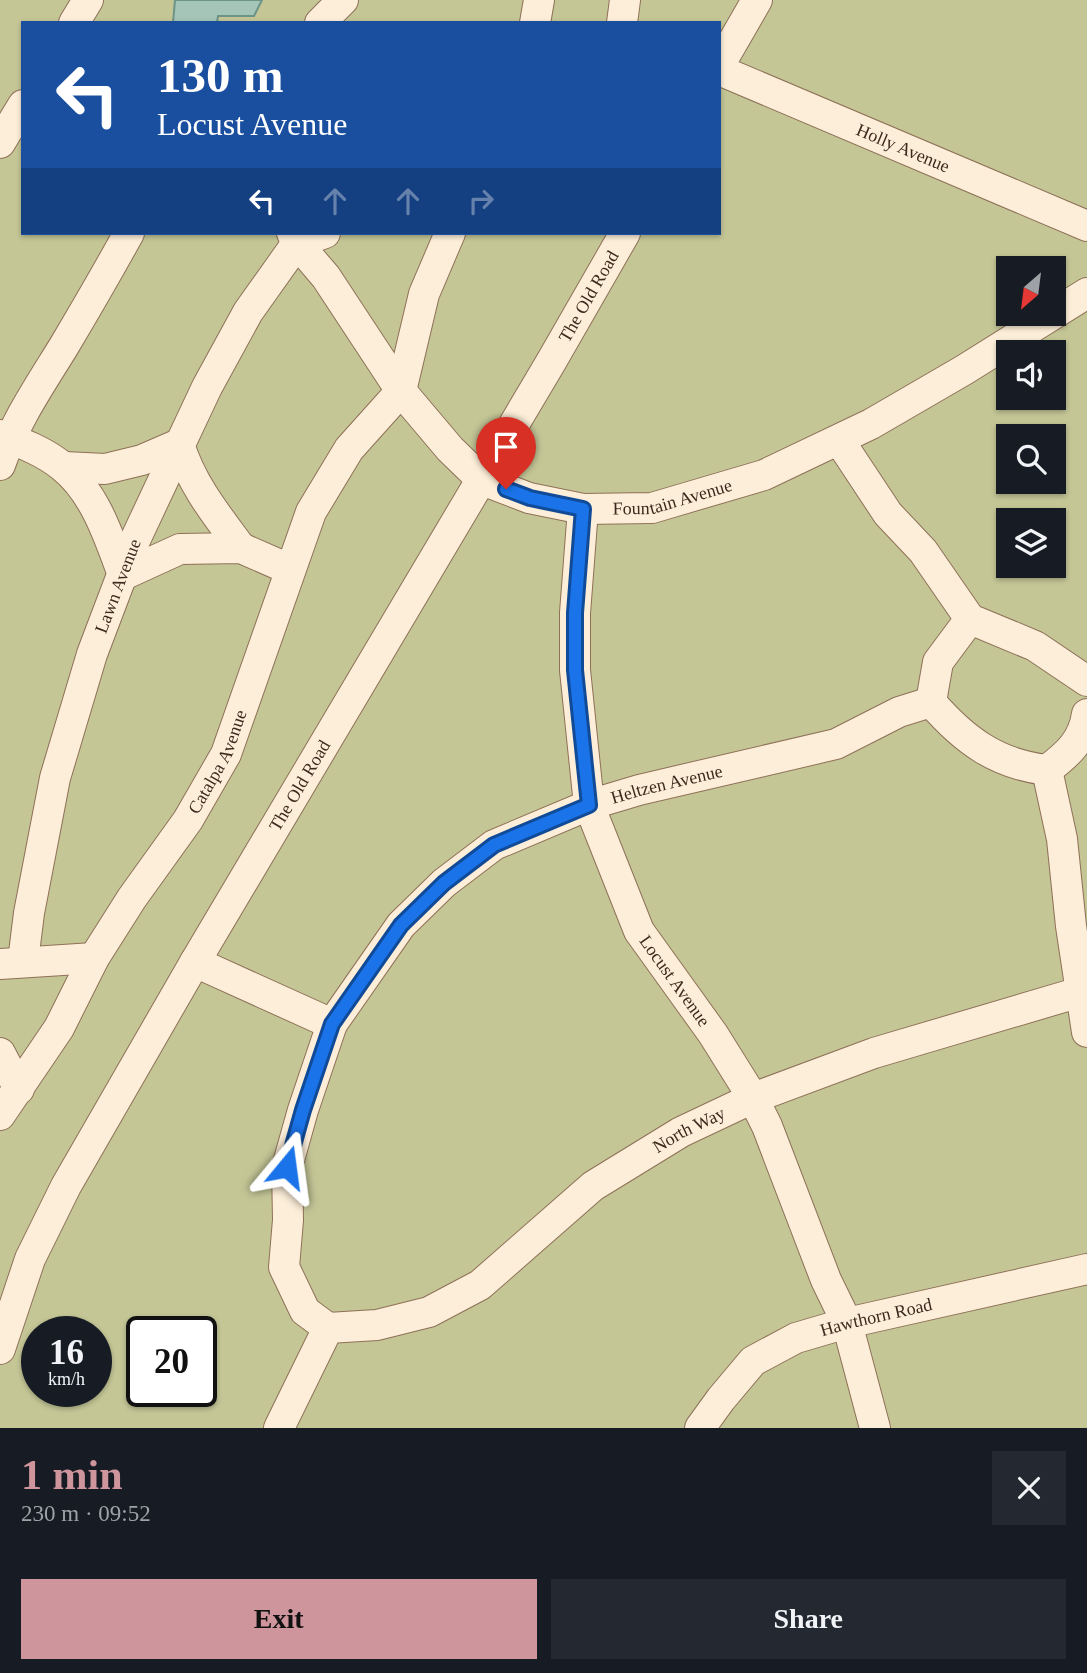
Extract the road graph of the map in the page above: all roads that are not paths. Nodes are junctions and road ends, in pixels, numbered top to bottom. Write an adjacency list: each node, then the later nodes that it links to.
1 (88, 0): 6 (lane)
2 (344, 0): 7 (lane)
3 (539, 0): 8 (lane)
4 (625, 0): 9 (lane)
5 (757, 0): 10 (lane)
6 (75, 21)
7 (322, 21)
8 (535, 21)
9 (622, 21)
10 (721, 64)
11 (721, 69): 12 (lane, Holly Avenue)
12 (1087, 226)
13 (127, 235): 21 (lane)
14 (449, 235): 18 (lane)
15 (624, 235): 23 (lane, The Old Road)
16 (290, 236): 18 (lane, Fountain Avenue); 20 (lane, Lawn Avenue)
17 (1087, 293): 19 (lane, Fountain Avenue)
18 (401, 390): 23 (lane, Fountain Avenue); 26 (lane, Catalpa Avenue)
19 (839, 440): 24 (lane, Fountain Avenue); 28 (lane)
20 (179, 444): 22 (lane); 25 (lane); 27 (lane, Lawn Avenue)
21 (3, 446): 22 (lane)
22 (64, 467): 27 (lane)
23 (482, 480): 24 (lane, Fountain Avenue); 35 (lane, The Old Road)
24 (583, 509): 33 (lane, Locust Avenue)
25 (241, 548): 26 (lane); 27 (lane)
26 (289, 569): 34 (lane, Catalpa Avenue)
27 (123, 575): 36 (lane, Lawn Avenue)
28 (970, 619): 29 (lane); 30 (lane)
29 (1087, 681)
30 (931, 702): 32 (lane); 33 (lane, Heltzen Avenue)
31 (1087, 714): 32 (lane)
32 (1047, 771): 37 (lane)
33 (589, 805): 38 (lane, Heltzen Avenue); 42 (lane, Locust Avenue)
34 (94, 958): 36 (lane); 41 (lane, Catalpa Avenue)
35 (195, 962): 38 (lane); 47 (lane, The Old Road)
36 (11, 963)
37 (1084, 992): 39 (lane); 42 (lane, North Way)
38 (332, 1024): 46 (lane, Heltzen Avenue)
39 (1087, 1031)
40 (0, 1053): 41 (lane)
41 (19, 1089): 43 (lane, Catalpa Avenue)
42 (753, 1098): 45 (lane, Locust Avenue); 46 (lane, North Way)
43 (0, 1115)
44 (1087, 1269): 45 (lane, Hawthorn Road)
45 (847, 1323): 49 (lane, Hawthorn Road); 50 (lane, Locust Avenue)
46 (328, 1328): 48 (lane)
47 (0, 1349)
48 (279, 1428)
49 (700, 1428)
50 (875, 1428)

